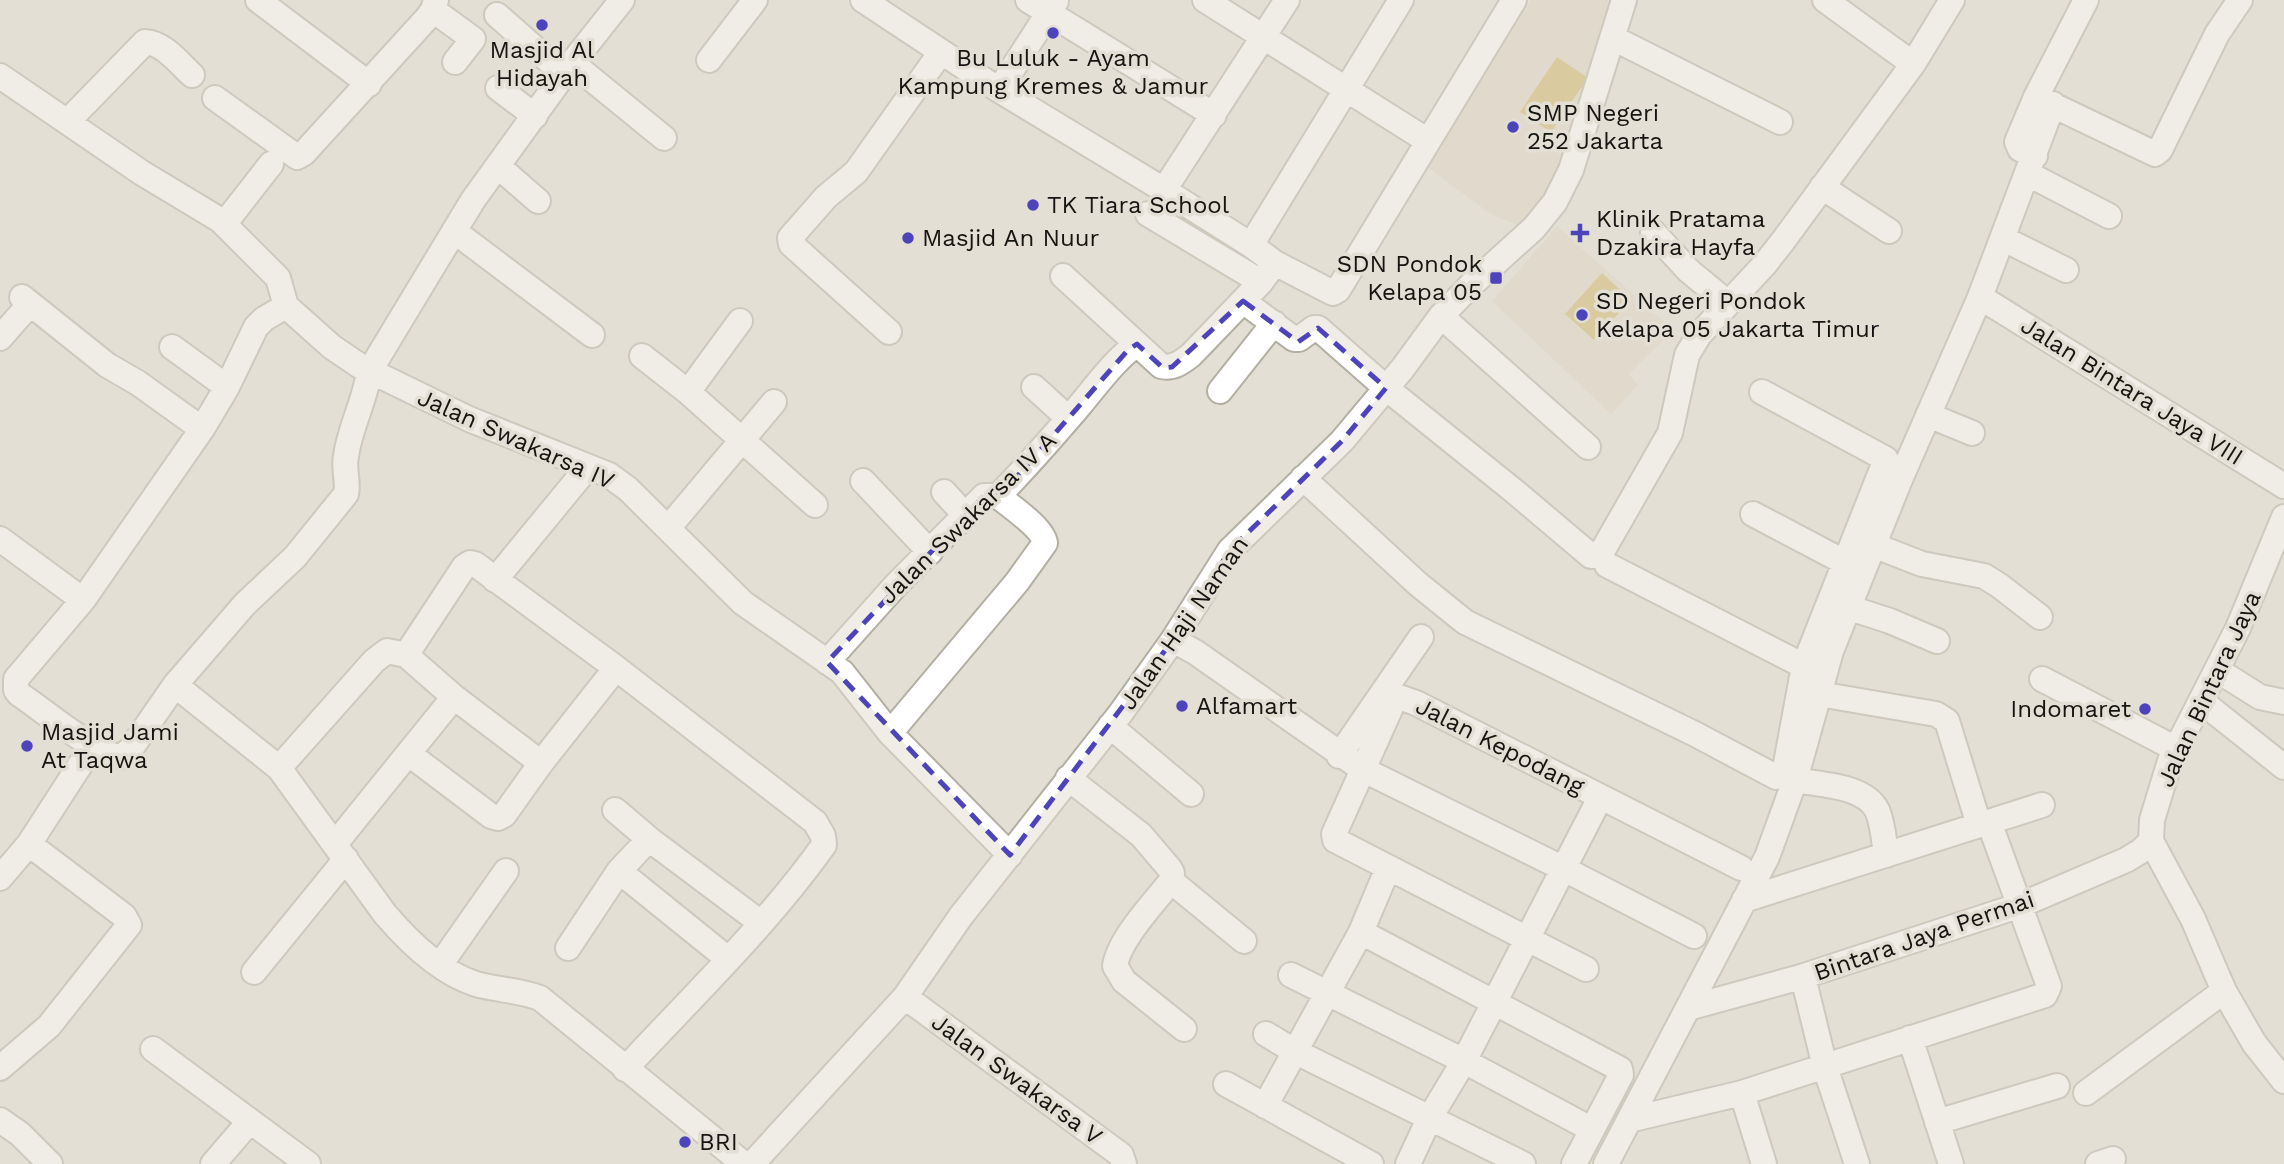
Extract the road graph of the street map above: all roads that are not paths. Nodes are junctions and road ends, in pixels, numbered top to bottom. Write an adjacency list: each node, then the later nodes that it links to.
1 (258, 0): 26 (street)
2 (622, 0): 23 (street)
3 (755, 0): 20 (street)
4 (863, 0): 19 (street)
5 (1205, 0): 17 (street)
6 (1287, 0): 17 (street)
7 (1401, 0): 29 (street)
8 (1514, 0): 37 (street)
9 (1624, 0): 18 (street, Jalan Haji Naman)
10 (1825, 0): 22 (street)
11 (1952, 0): 22 (street)
12 (2086, 0): 31 (street)
13 (2240, 0): 31 (street)
14 (435, 4): 21 (street); 26 (street)
15 (1044, 4): 28 (street); 32 (street)
16 (497, 15): 23 (street)
17 (1262, 37): 29 (street); 32 (street)
18 (1613, 38): 35 (street); 59 (street, Jalan Haji Naman)
19 (941, 52): 28 (street); 62 (street)
20 (709, 61)
21 (455, 62)
22 (1913, 64): 41 (street)
23 (568, 69): 33 (street); 36 (street)
24 (192, 75): 34 (street)
25 (0, 76): 34 (street)
26 (369, 84): 30 (street)
27 (498, 88): 33 (street)
28 (999, 90): 42 (street)
29 (1347, 90): 37 (street); 51 (street)
30 (215, 98)
31 (2045, 101): 39 (street)
32 (1214, 115): 42 (street)
33 (535, 116): 40 (street)
34 (68, 121): 46 (street)
35 (1780, 122)
36 (664, 138)
37 (1428, 141): 53 (street)
38 (271, 164): 46 (street)
39 (2031, 165): 45 (street); 50 (street)
40 (499, 167): 43 (street); 47 (street)
41 (1822, 187): 48 (street); 57 (street)
42 (1164, 190): 51 (street)
43 (538, 201)
44 (1148, 214): 53 (street)
45 (2109, 216)
46 (225, 223): 58 (street)
47 (454, 231): 63 (street); 68 (street)
48 (1889, 231)
49 (1653, 232): 57 (street)
50 (2004, 239): 52 (street); 55 (street)
51 (1251, 245): 53 (street)
52 (2066, 270)
53 (1268, 273): 56 (street)
54 (1063, 276): 65 (street)
55 (1980, 297): 76 (street); 85 (street, Jalan Bintara Jaya VIII)
56 (1243, 301): 61 (street); 65 (street)
57 (1728, 303): 71 (street)
58 (286, 306): 68 (street, Jalan Swakarsa IV); 69 (street)
59 (1441, 316): 71 (street, Jalan Haji Naman); 81 (street)
60 (740, 321): 73 (street)
61 (1274, 323): 71 (street); 72 (street)
62 (889, 332)
63 (592, 335)
64 (0, 338): 78 (street)
65 (1138, 344): 77 (street, Jalan Swakarsa IV A)
66 (172, 347): 69 (street)
67 (642, 356): 73 (street)
68 (369, 372): 82 (street, Jalan Swakarsa IV); 111 (street)
69 (228, 387): 78 (street)
70 (1034, 387): 77 (street)
71 (1386, 388): 83 (street, Jalan Haji Naman)
72 (1220, 391)
73 (688, 392): 80 (street)
74 (1762, 392): 96 (street)
75 (774, 402): 80 (street)
76 (1928, 415): 79 (street); 94 (street)
77 (1068, 418): 87 (street, Jalan Swakarsa IV A)
78 (202, 429): 99 (street)
79 (1972, 433)
80 (744, 440): 88 (street); 92 (street)
81 (1588, 447)
82 (587, 468): 92 (street, Jalan Swakarsa IV); 98 (street)
83 (1303, 478): 103 (street, Jalan Haji Naman); 107 (street)
84 (863, 481): 95 (street)
85 (2284, 486)
86 (944, 492): 90 (street)
87 (998, 495): 90 (street, Jalan Swakarsa IV A); 117 (street)
88 (815, 505)
89 (1753, 514): 96 (street)
90 (966, 516): 95 (street, Jalan Swakarsa IV A)
91 (2284, 517): 109 (street, Jalan Bintara Jaya)
92 (669, 527): 106 (street, Jalan Swakarsa IV)
93 (0, 538): 99 (street)
94 (1873, 545): 100 (street); 101 (street)
95 (930, 552): 106 (street, Jalan Swakarsa IV A)
96 (1844, 562): 107 (street)
97 (1607, 565): 107 (street)
98 (495, 580): 105 (street); 108 (street)
99 (83, 600): 118 (street)
100 (1850, 608): 104 (street); 112 (street)
101 (2040, 617)
102 (1421, 637): 121 (street)
103 (1173, 640): 116 (street, Jalan Haji Naman); 121 (street)
104 (1937, 641)
105 (407, 655): 113 (street); 124 (street)
106 (827, 662): 117 (street, Jalan Swakarsa IV)
107 (1804, 666)
108 (616, 668): 122 (street); 147 (street)
109 (2217, 670): 114 (street, Jalan Bintara Jaya); 115 (street)
110 (2042, 679): 119 (street)
111 (175, 685): 118 (street); 124 (street)
112 (1819, 694): 127 (street); 132 (street)
113 (454, 697): 120 (street); 122 (street)
114 (2202, 701): 119 (street, Jalan Bintara Jaya); 123 (street)
115 (2284, 702)
116 (1110, 726): 126 (street, Jalan Haji Naman); 128 (street)
117 (890, 733): 136 (street, Jalan Swakarsa IV)
118 (93, 746): 138 (street)
119 (2176, 748): 134 (street, Jalan Bintara Jaya)
120 (409, 754): 122 (street); 135 (street)
121 (1339, 756): 125 (street)
122 (541, 762)
123 (2284, 767)
124 (279, 768): 135 (street)
125 (1362, 769): 129 (street, Jalan Kepodang); 139 (street); 140 (street)
126 (1068, 778): 136 (street, Jalan Haji Naman); 144 (street)
127 (1795, 780): 137 (street); 145 (street)
128 (1191, 794)
129 (1600, 798): 140 (street); 141 (street)
130 (2042, 805): 132 (street)
131 (615, 810): 133 (street)
132 (1984, 823): 137 (street); 146 (street)
133 (649, 839): 143 (street); 147 (street)
134 (2151, 841): 146 (street, Bintara Jaya Permai); 159 (street)
135 (340, 851): 154 (street); 156 (street)
136 (1010, 855): 161 (street, Jalan Haji Naman)
137 (1886, 855): 145 (street)
138 (11, 858): 171 (street)
139 (1388, 868): 148 (street); 150 (street)
140 (1562, 868): 149 (street); 150 (street)
141 (1741, 869)
142 (506, 871): 154 (street)
143 (619, 871): 152 (street); 153 (street)
144 (1171, 881): 151 (street); 164 (street)
145 (1744, 900): 163 (street)
146 (2021, 905): 158 (street, Bintara Jaya Permai); 166 (street)
147 (761, 923): 153 (street)
148 (1360, 932): 160 (street); 162 (street)
149 (1694, 936)
150 (1527, 939): 155 (street); 162 (street)
151 (1244, 941)
152 (568, 948)
153 (728, 958): 172 (street)
154 (440, 965): 172 (street)
155 (1586, 969)
156 (254, 972)
157 (1292, 975): 160 (street)
158 (1803, 977): 163 (street, Bintara Jaya Permai); 170 (street)
159 (2224, 990): 173 (street); 177 (street)
160 (1327, 991): 168 (street); 169 (street)
161 (905, 997): 189 (street, Jalan Haji Naman); 190 (street, Jalan Swakarsa V)
162 (1494, 1003): 169 (street); 184 (street)
163 (1688, 1008): 181 (street)
164 (1184, 1029)
165 (1266, 1034): 168 (street)
166 (1910, 1038): 170 (street); 183 (street)
167 (153, 1049): 182 (street)
168 (1296, 1052): 178 (street); 179 (street)
169 (1464, 1061): 179 (street); 184 (street)
170 (1825, 1067): 176 (street); 197 (street)
171 (0, 1068)
172 (625, 1069): 188 (street)
173 (2284, 1081)
174 (1226, 1084): 178 (street)
175 (2057, 1086): 183 (street)
176 (1742, 1093): 181 (street); 196 (street)
177 (2086, 1093)
178 (1265, 1106): 191 (street)
179 (1429, 1119): 192 (street); 193 (street)
180 (0, 1120): 185 (street)
181 (1629, 1120): 195 (street)
182 (250, 1121): 186 (street); 187 (street)
183 (1937, 1122): 198 (street)
184 (1591, 1129): 194 (street)
185 (50, 1164)
186 (213, 1164)
187 (308, 1164)
188 (744, 1164)
189 (752, 1164)
190 (1124, 1164)
191 (1371, 1164)
192 (1408, 1164)
193 (1523, 1164)
194 (1574, 1164)
195 (1606, 1164)
196 (1764, 1164)
197 (1857, 1164)
198 (1951, 1164)

